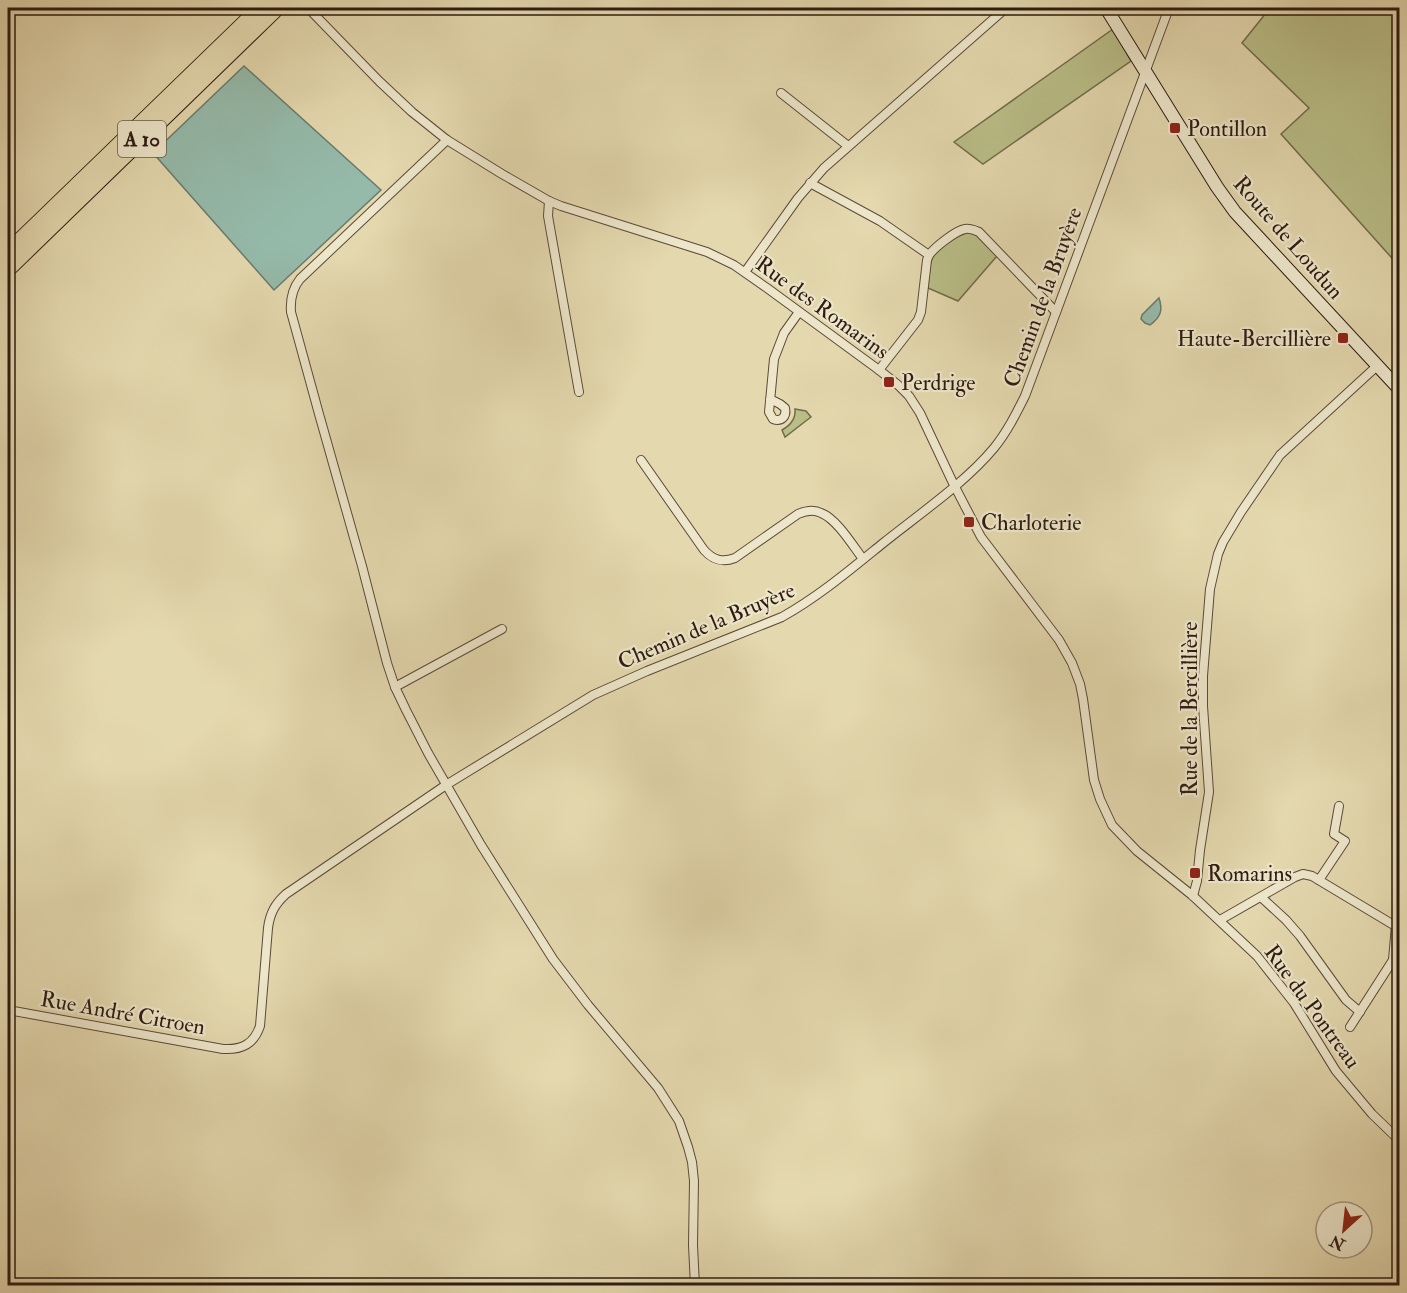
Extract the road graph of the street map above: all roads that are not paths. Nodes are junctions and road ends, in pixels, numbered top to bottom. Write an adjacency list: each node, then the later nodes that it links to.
1 (260, 8): 13 (highway, A 10)
2 (277, 8): 15 (highway, A 10)
3 (308, 8): 9 (street, Rue des Romarins)
4 (1006, 8): 10 (street)
5 (1106, 8): 7 (main road, Route de Loudun)
6 (1169, 8): 7 (street, Chemin de la Bruyère)
7 (1145, 72): 18 (street, Chemin de la Bruyère); 19 (main road, Route de Loudun)
8 (781, 93): 10 (street)
9 (447, 140): 12 (street, Rue des Romarins); 28 (street)
10 (848, 146): 11 (street)
11 (810, 183): 14 (street); 16 (street)
12 (549, 201): 16 (street, Rue des Romarins); 22 (street)
13 (8, 252)
14 (929, 255): 18 (street); 20 (street)
15 (8, 269)
16 (745, 272): 17 (street, Rue des Romarins)
17 (799, 312): 20 (street, Rue des Romarins); 23 (street)
18 (1056, 312): 25 (street, Chemin de la Bruyère)
19 (1377, 366): 21 (main road, Route de Loudun); 32 (street, Rue de la Bercillière)
20 (879, 370): 25 (street, Rue des Romarins)
21 (1400, 390)
22 (579, 392)
23 (770, 399)
24 (641, 460): 26 (street)
25 (954, 486): 26 (street, Chemin de la Bruyère); 32 (street, Rue des Romarins)
26 (863, 559): 29 (street, Chemin de la Bruyère)
27 (502, 629): 28 (street)
28 (395, 687): 29 (street)
29 (446, 785): 39 (street, Chemin de la Bruyère); 41 (street)
30 (1339, 807): 31 (street)
31 (1319, 880): 33 (street); 35 (street)
32 (1194, 896): 34 (street, Rue du Pontreau)
33 (1261, 897): 34 (street); 37 (street)
34 (1220, 921): 40 (street, Rue du Pontreau)
35 (1398, 925): 37 (street)
36 (8, 1010): 39 (street, Rue André Citroen)
37 (1360, 1012): 38 (street)
38 (1350, 1027)
39 (232, 1049)
40 (1400, 1141)
41 (695, 1286)

